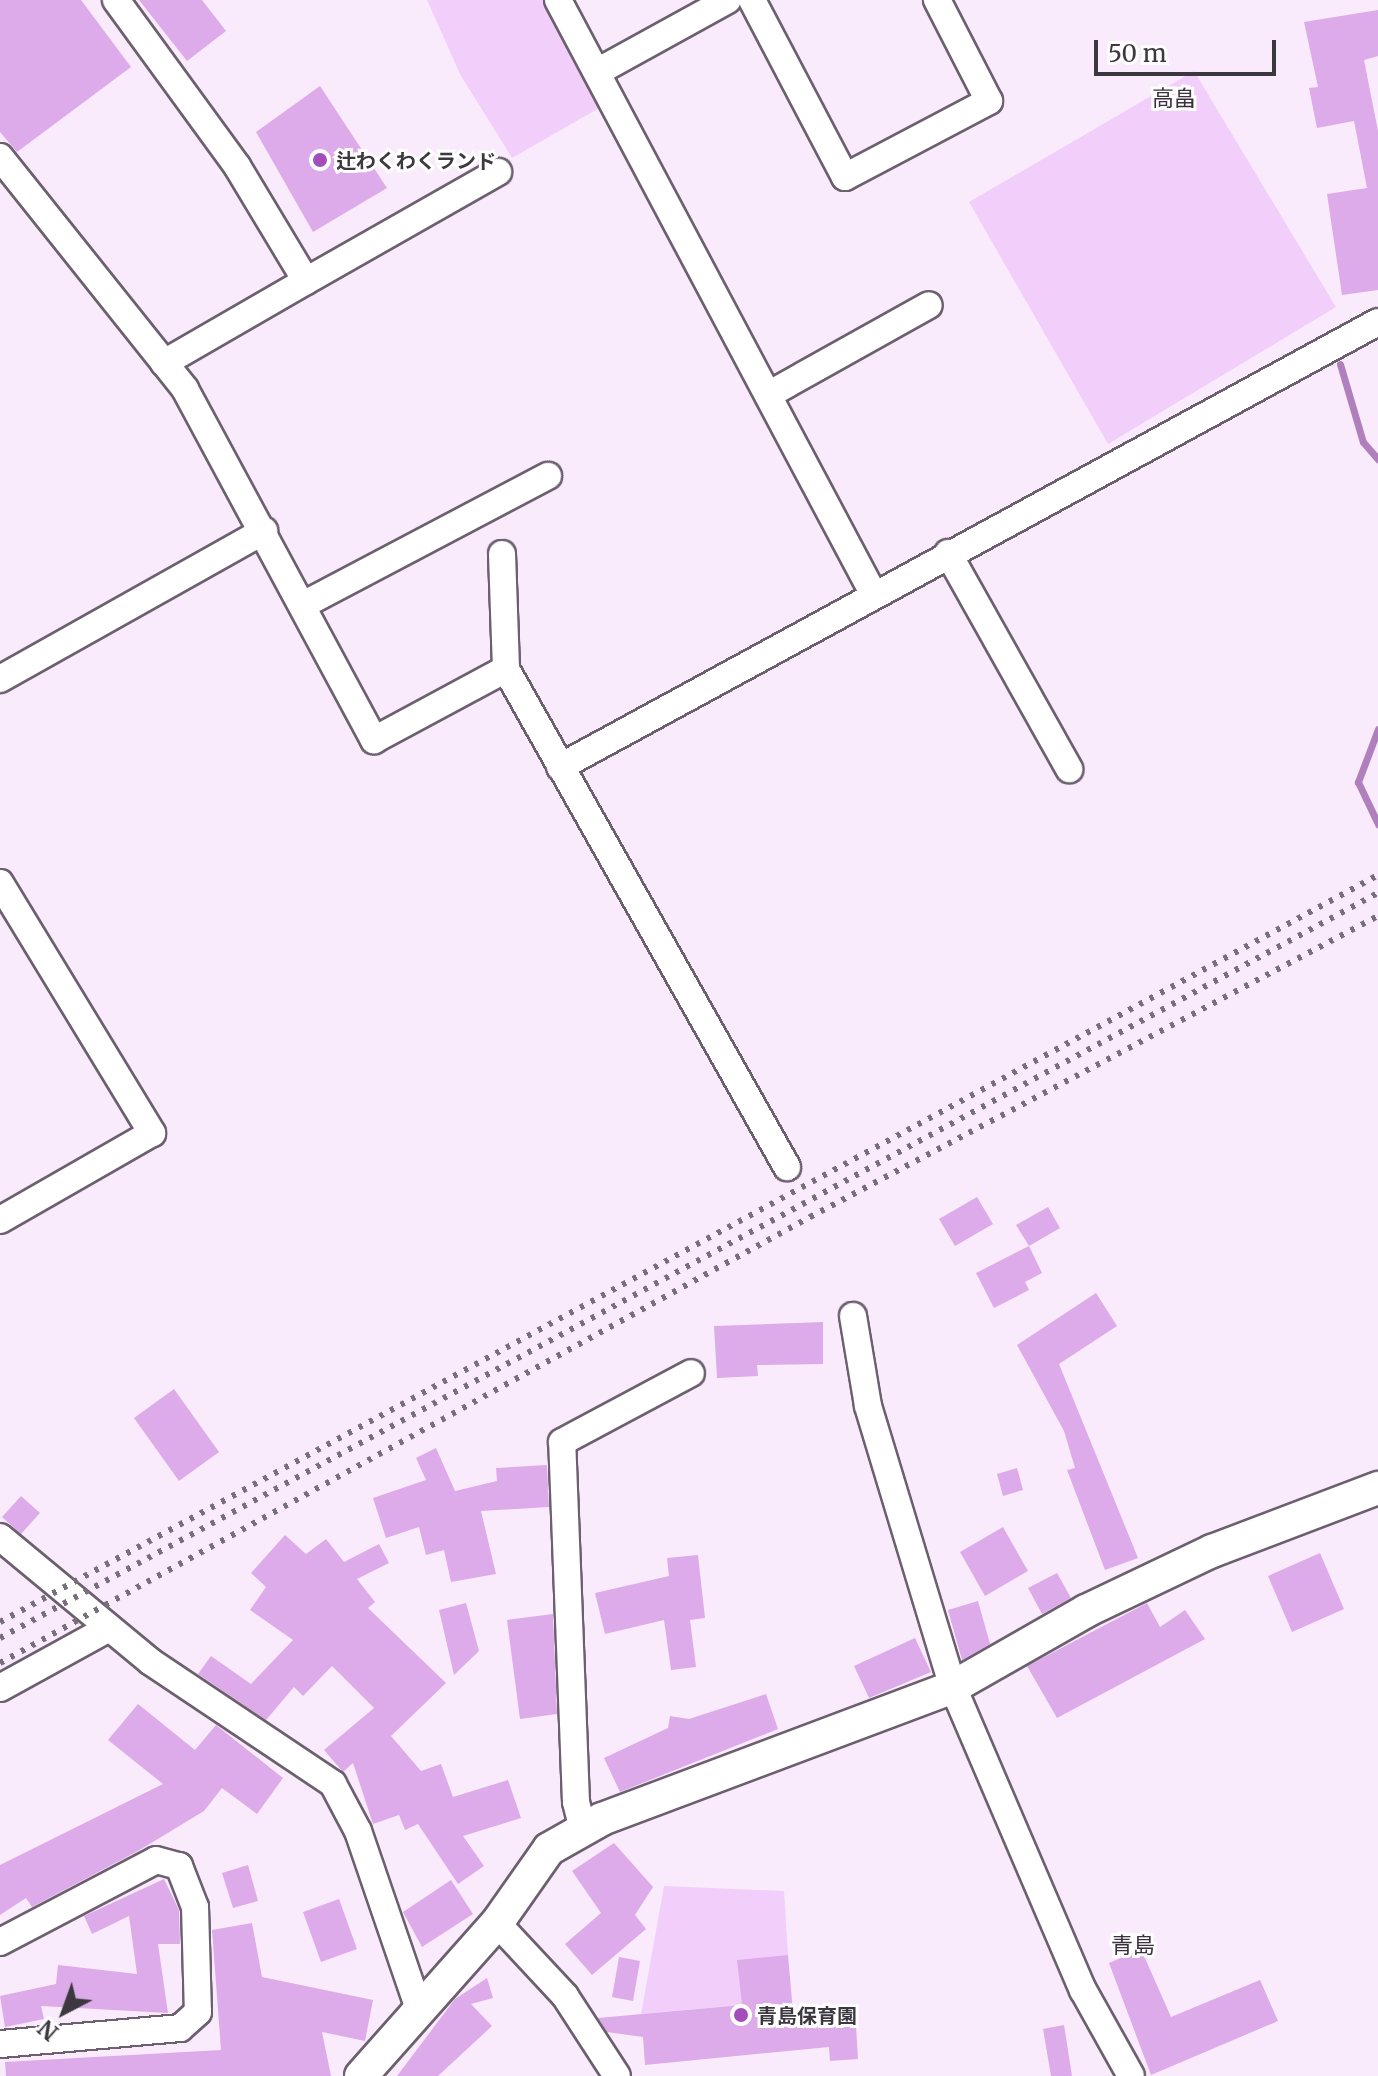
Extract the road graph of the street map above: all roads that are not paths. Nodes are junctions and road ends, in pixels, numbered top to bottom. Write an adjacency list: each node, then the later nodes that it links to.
1 (116, 0): 9 (street)
2 (558, 0): 6 (street)
3 (728, 0): 6 (street)
4 (752, 0): 5 (street)
5 (937, 0)
6 (597, 72): 13 (street)
7 (0, 157): 12 (street)
8 (498, 172): 9 (street)
9 (306, 281): 12 (street)
10 (929, 305): 13 (street)
11 (1378, 322): 16 (street)
12 (164, 363): 15 (street)
13 (768, 395): 18 (street)
14 (548, 476): 19 (street)
15 (264, 531): 19 (street); 21 (street)
16 (948, 553): 18 (street); 23 (street)
17 (502, 554): 20 (street)
18 (874, 595): 22 (street)
19 (303, 605): 20 (street)
20 (506, 669): 22 (street)
21 (0, 679)
22 (560, 767): 25 (street)
23 (1069, 769)
24 (0, 883): 26 (street)
25 (787, 1167)
26 (0, 1220)
27 (853, 1316): 32 (street)
28 (691, 1373): 34 (street)
29 (1378, 1490): 32 (street)
30 (0, 1537): 31 (street)
31 (109, 1628): 33 (street); 37 (street)
32 (953, 1687): 34 (street); 41 (street)
33 (0, 1688)
34 (583, 1830): 35 (street)
35 (497, 1923): 37 (street); 40 (street)
36 (0, 1942): 38 (street)
37 (419, 2009): 39 (street)
38 (0, 2044)
39 (361, 2076)
40 (617, 2076)
41 (1131, 2076)

